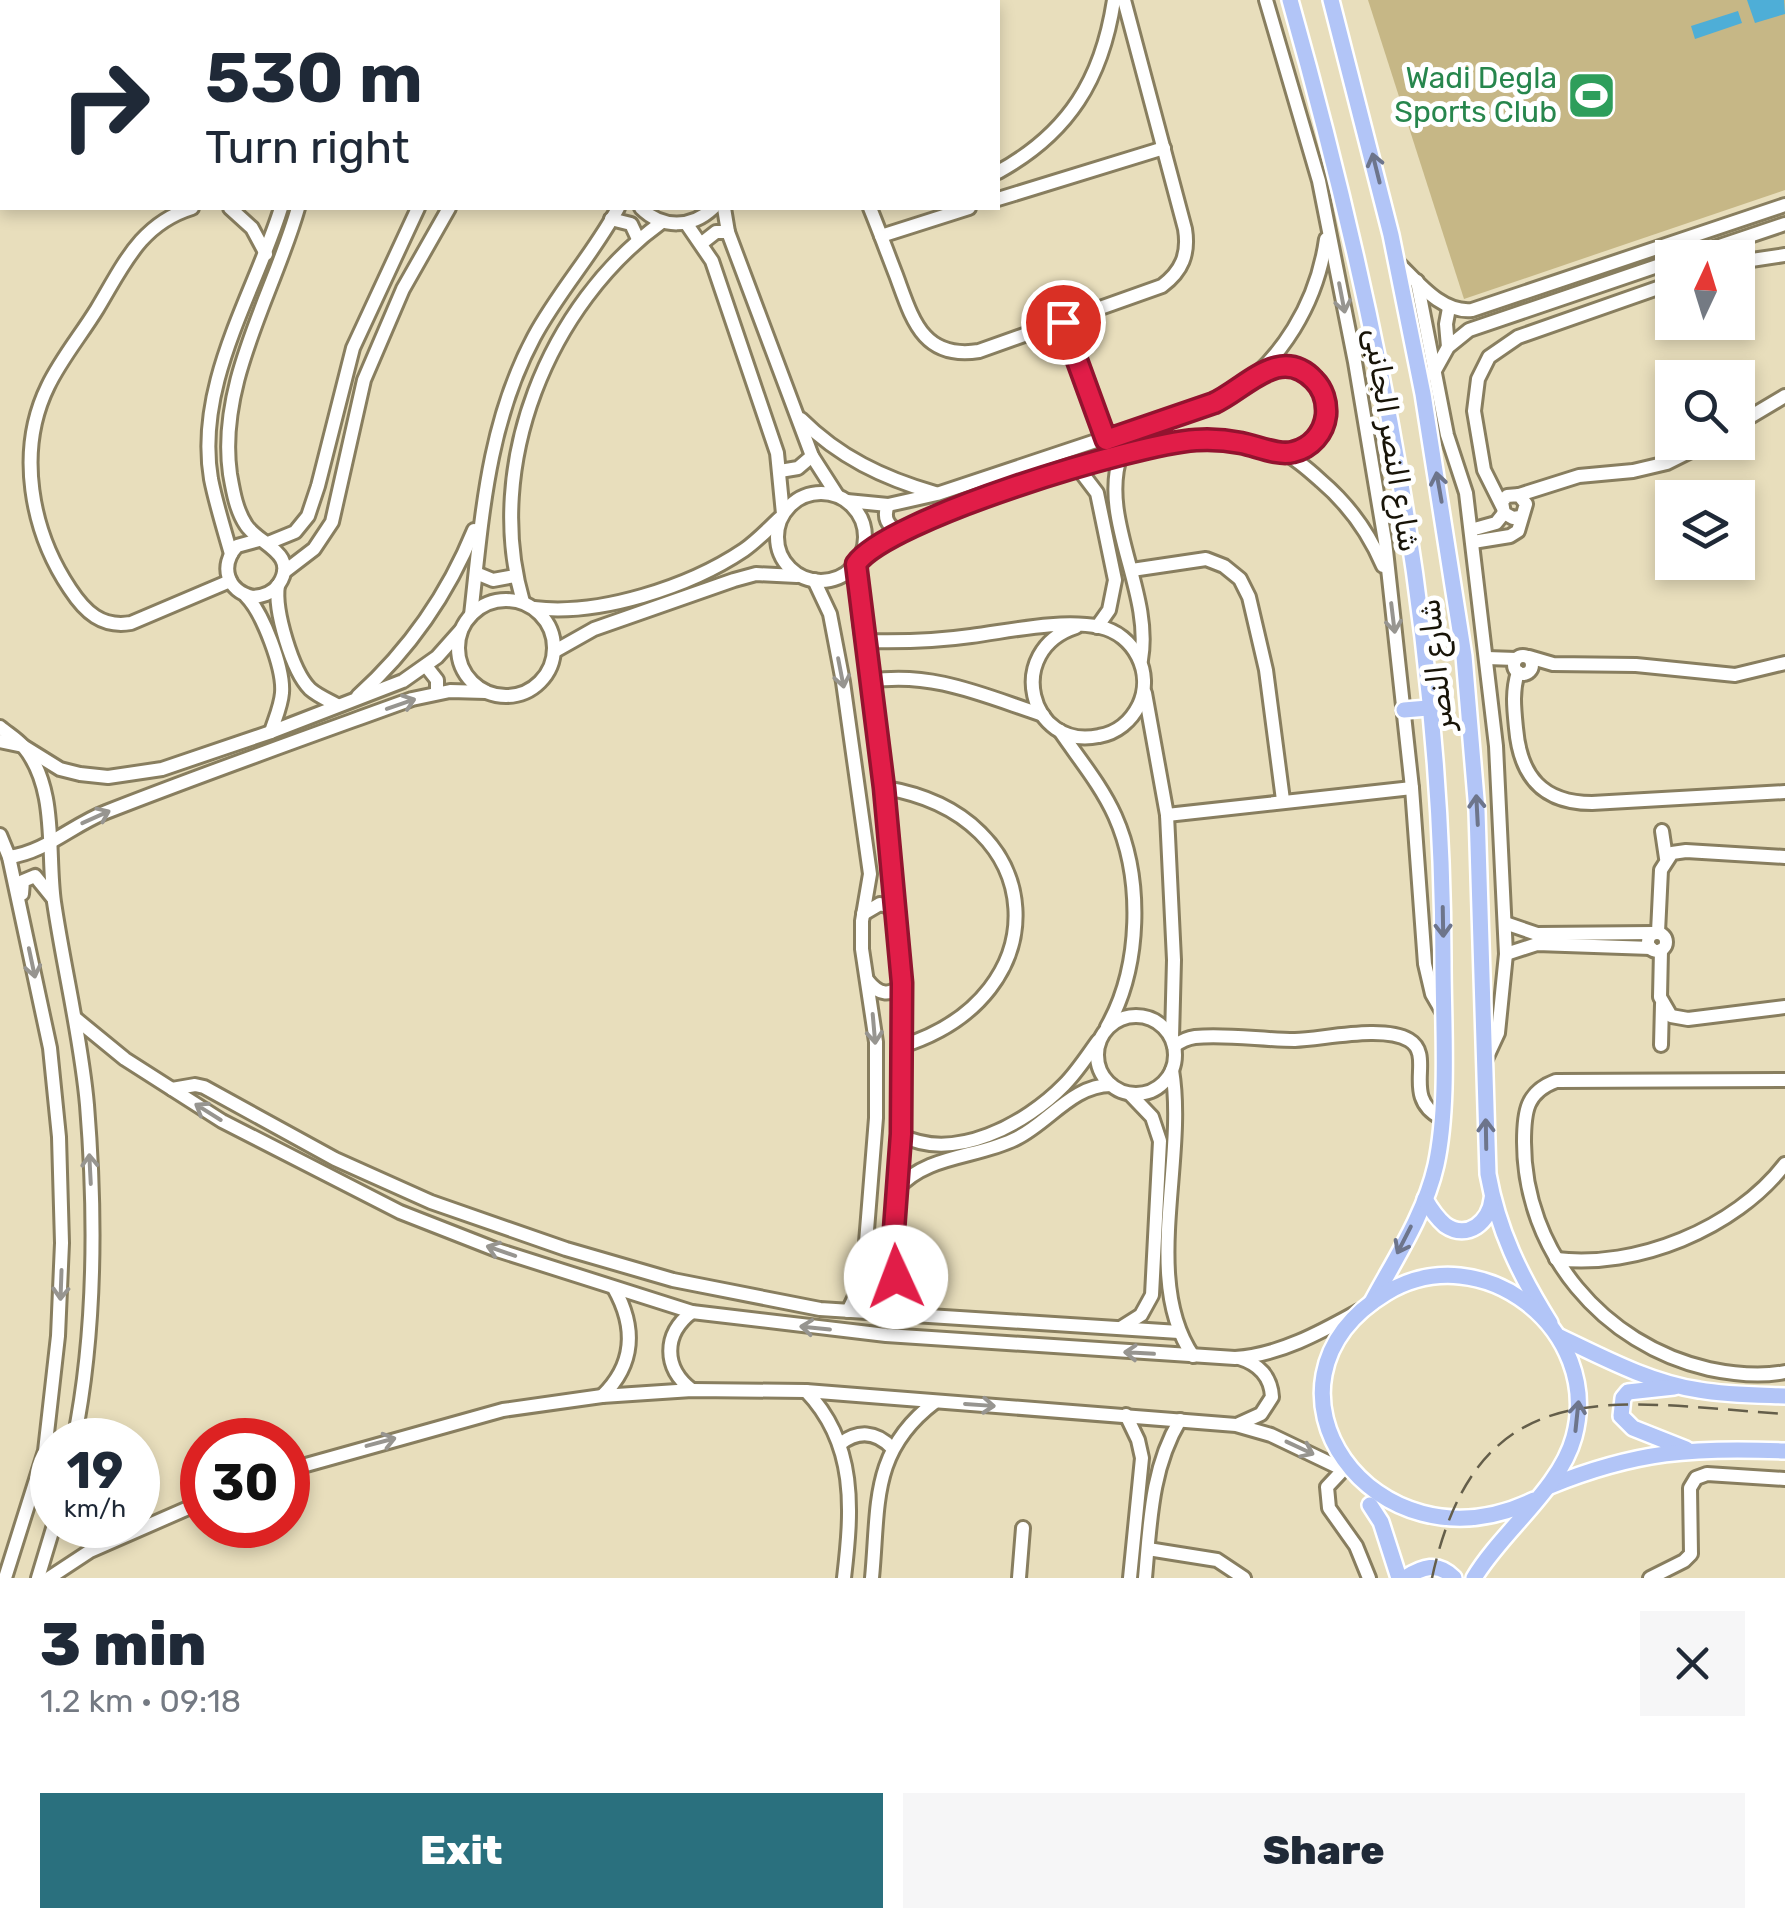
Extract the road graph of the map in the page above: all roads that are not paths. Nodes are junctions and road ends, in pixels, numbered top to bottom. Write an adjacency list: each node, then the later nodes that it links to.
1 (1114, 0): 7 (street)
2 (1124, 0): 6 (street)
3 (1266, 0): 25 (street, شارع النصر الجانبى)
4 (1290, 0): 97 (main road, شارع النصر)
5 (1331, 0): 34 (main road, شارع النصر, one-way to 5)
6 (1164, 148): 8 (street); 39 (street)
7 (1000, 171)
8 (1000, 198)
9 (1785, 204): 38 (street)
10 (187, 210): 75 (street)
11 (232, 210): 31 (street)
12 (280, 210): 31 (street)
13 (297, 210): 60 (street)
14 (417, 210): 64 (street)
15 (448, 210): 69 (street)
16 (644, 210): 22 (street)
17 (711, 210): 23 (street)
18 (724, 210): 26 (street)
19 (871, 210): 27 (street)
20 (614, 213): 28 (street); 58 (street)
21 (934, 213): 27 (street)
22 (662, 222): 23 (street); 28 (street)
23 (686, 223): 30 (street)
24 (1785, 224): 29 (street)
25 (1328, 227): 41 (street); 73 (street, شارع النصر الجانبى, one-way to 73)
26 (728, 232): 30 (street); 46 (street)
27 (882, 236): 39 (street)
28 (638, 239): 72 (street)
29 (1737, 240)
30 (702, 243): 53 (street)
31 (266, 254): 61 (street)
32 (1785, 255): 33 (street)
33 (1755, 259)
34 (1397, 262): 36 (street); 43 (main road, شارع النصر)
35 (1655, 267): 40 (street)
36 (1417, 281): 38 (street); 42 (street, شارع النصر الجانبى)
37 (1655, 290): 56 (street)
38 (1450, 308): 40 (street)
39 (1063, 322): 47 (street)
40 (1448, 348): 42 (street)
41 (1264, 370): 47 (street); 49 (street)
42 (1434, 373): 43 (street); 63 (street, شارع النصر الجانبى)
43 (1423, 394): 137 (main road, شارع النصر, one-way to 43)
44 (1785, 396): 45 (street)
45 (1755, 414)
46 (798, 416): 50 (street); 54 (street)
47 (1106, 440): 54 (street)
48 (1121, 454): 49 (street); 52 (street); 68 (street)
49 (1286, 454): 73 (street)
50 (812, 456): 53 (street); 55 (street)
51 (1673, 460): 56 (street)
52 (1078, 468): 62 (street); 81 (street)
53 (780, 470): 59 (street)
54 (937, 494): 57 (street)
55 (842, 498): 57 (street); 59 (street); 67 (street)
56 (1510, 503): 63 (street); 63 (street)
57 (888, 505): 62 (street)
58 (481, 508): 70 (street); 95 (street)
59 (782, 515): 65 (street); 74 (street)
60 (242, 519): 61 (street); 64 (street)
61 (224, 526): 66 (street)
62 (900, 532): 67 (street)
63 (1472, 536): 86 (street, شارع النصر الجانبى)
64 (263, 541): 66 (street); 69 (street)
65 (743, 550): 71 (street); 80 (street)
66 (231, 554): 75 (street)
67 (859, 559): 74 (street); 84 (street)
68 (1132, 570): 87 (street); 110 (street)
69 (284, 572): 76 (street)
70 (476, 574): 72 (street); 79 (street)
71 (756, 574): 74 (street); 80 (street)
72 (515, 576): 78 (street)
73 (1388, 577): 98 (street, شارع النصر الجانبى, one-way to 98)
74 (808, 578): 121 (street, one-way to 121)
75 (230, 581): 77 (street)
76 (278, 586): 77 (street); 96 (street)
77 (244, 594): 102 (street)
78 (528, 605): 79 (street); 80 (street); 85 (street)
79 (471, 614): 83 (street)
80 (573, 624): 85 (street)
81 (1097, 626): 82 (street); 87 (street)
82 (1076, 627): 84 (street); 99 (street)
83 (461, 630): 90 (street); 93 (street)
84 (864, 641): 91 (street)
85 (554, 651): 93 (street)
86 (1487, 658): 89 (street); 122 (street, شارع النصر الجانبى)
87 (1140, 662): 92 (street)
88 (1785, 664): 89 (street)
89 (1523, 665): 109 (street)
90 (426, 666): 94 (street); 95 (street)
91 (870, 680): 99 (street); 107 (street)
92 (1144, 685): 101 (street); 111 (street)
93 (486, 692): 94 (street)
94 (437, 693): 106 (street, one-way to 94)
95 (353, 700): 96 (street)
96 (337, 705): 102 (street)
97 (1428, 708): 98 (main road); 131 (main road, شارع النصر, one-way to 131)
98 (1404, 710): 108 (street, شارع النصر الجانبى)
99 (1043, 715): 101 (street)
100 (0, 727): 104 (street)
101 (1058, 729): 133 (street)
102 (271, 732): 105 (street)
103 (0, 741): 104 (street)
104 (23, 746): 105 (street); 114 (street)
105 (162, 769): 106 (street)
106 (168, 788): 114 (street, one-way to 106)
107 (884, 788): 119 (street); 136 (street)
108 (1412, 788): 110 (street); 131 (street, شارع النصر الجانبى)
109 (1785, 792)
110 (1283, 800): 111 (street)
111 (1166, 814): 134 (street)
112 (1662, 831): 117 (street)
113 (0, 834): 115 (street)
114 (49, 844): 115 (street); 118 (street)
115 (9, 857): 120 (street)
116 (1785, 857): 117 (street)
117 (1666, 858): 123 (street)
118 (54, 899): 120 (street); 132 (street)
119 (897, 909): 121 (street); 128 (street)
120 (21, 914): 196 (street, one-way to 196)
121 (863, 914): 127 (street)
122 (1505, 923): 124 (street); 126 (street, شارع النصر الجانبى)
123 (1656, 933): 124 (street); 125 (street)
124 (1537, 939): 125 (street); 126 (street)
125 (1656, 949): 129 (street)
126 (1506, 954): 137 (street, شارع النصر الجانبى)
127 (867, 978): 128 (street); 155 (street, one-way to 155)
128 (902, 983): 136 (street)
129 (1662, 1004): 130 (street); 135 (street)
130 (1785, 1006)
131 (1443, 1012): 143 (main road, شارع النصر)
132 (75, 1018): 141 (street); 179 (street, one-way to 132)
133 (1103, 1033): 134 (street); 140 (street); 144 (street)
134 (1173, 1042): 138 (street); 143 (street)
135 (1661, 1044)
136 (902, 1046): 144 (street)
137 (1485, 1061): 148 (main road, شارع النصر, one-way to 137)
138 (1172, 1070): 142 (street); 159 (street)
139 (1785, 1080): 149 (street)
140 (1111, 1085): 142 (street); 146 (street)
141 (172, 1089): 151 (street); 152 (street, one-way to 141)
142 (1130, 1094): 158 (street)
143 (1441, 1118): 147 (main road, شارع النصر)
144 (901, 1134): 146 (street)
145 (1783, 1170): 150 (street)
146 (898, 1189): 153 (street)
147 (1425, 1199): 148 (main road); 157 (main road, شارع النصر, one-way to 157)
148 (1492, 1199): 163 (main road, شارع النصر)
149 (1556, 1258): 150 (street); 154 (street)
150 (1594, 1261): 154 (street)
151 (674, 1280): 156 (street); 160 (street)
152 (614, 1288): 156 (street); 175 (street)
153 (898, 1288): 155 (street); 162 (street)
154 (1576, 1288): 171 (street)
155 (860, 1289): 160 (street)
156 (666, 1304): 161 (street)
157 (1369, 1304): 163 (main road); 170 (street); 187 (main road)
158 (1148, 1306): 159 (street); 165 (street)
159 (1170, 1308): 166 (street)
160 (848, 1311): 162 (street)
161 (692, 1312): 168 (street, one-way to 161); 173 (street)
162 (907, 1314): 164 (street)
163 (1550, 1323): 167 (main road)
164 (1058, 1324): 165 (street); 168 (street)
165 (1120, 1328): 166 (street)
166 (1179, 1332): 169 (street)
167 (1560, 1338): 172 (main road); 189 (main road, one-way to 167)
168 (1057, 1347): 169 (street, one-way to 168)
169 (1194, 1356): 170 (street)
170 (1236, 1358): 181 (street)
171 (1785, 1372)
172 (1678, 1386): 176 (main road); 184 (main road)
173 (692, 1390): 174 (street); 175 (street)
174 (806, 1391): 177 (street); 182 (street)
175 (602, 1396): 186 (street, one-way to 175)
176 (1785, 1396)
177 (935, 1402): 178 (street, one-way to 178); 183 (street)
178 (1126, 1416): 180 (street); 202 (street)
179 (77, 1418)
180 (1180, 1420): 181 (street); 195 (street)
181 (1236, 1425): 187 (street, one-way to 187)
182 (840, 1444): 183 (street); 199 (street)
183 (892, 1448): 200 (street)
184 (1687, 1450): 185 (main road); 189 (main road)
185 (1785, 1451)
186 (310, 1464)
187 (1341, 1469): 191 (main road); 205 (street)
188 (1785, 1479): 209 (street)
189 (1547, 1488): 190 (main road)
190 (1534, 1500): 191 (main road); 208 (main road)
191 (1368, 1501): 206 (main road)
192 (180, 1511): 198 (street)
193 (1022, 1528): 201 (street)
194 (47, 1548): 197 (street)
195 (1148, 1548): 203 (street); 204 (street)
196 (5, 1578)
197 (38, 1578)
198 (49, 1578)
199 (844, 1578)
200 (872, 1578)
201 (1019, 1578)
202 (1130, 1578)
203 (1145, 1578)
204 (1244, 1578)
205 (1369, 1578)
206 (1402, 1578): 207 (main road)
207 (1454, 1578)
208 (1474, 1578)
209 (1650, 1578)

